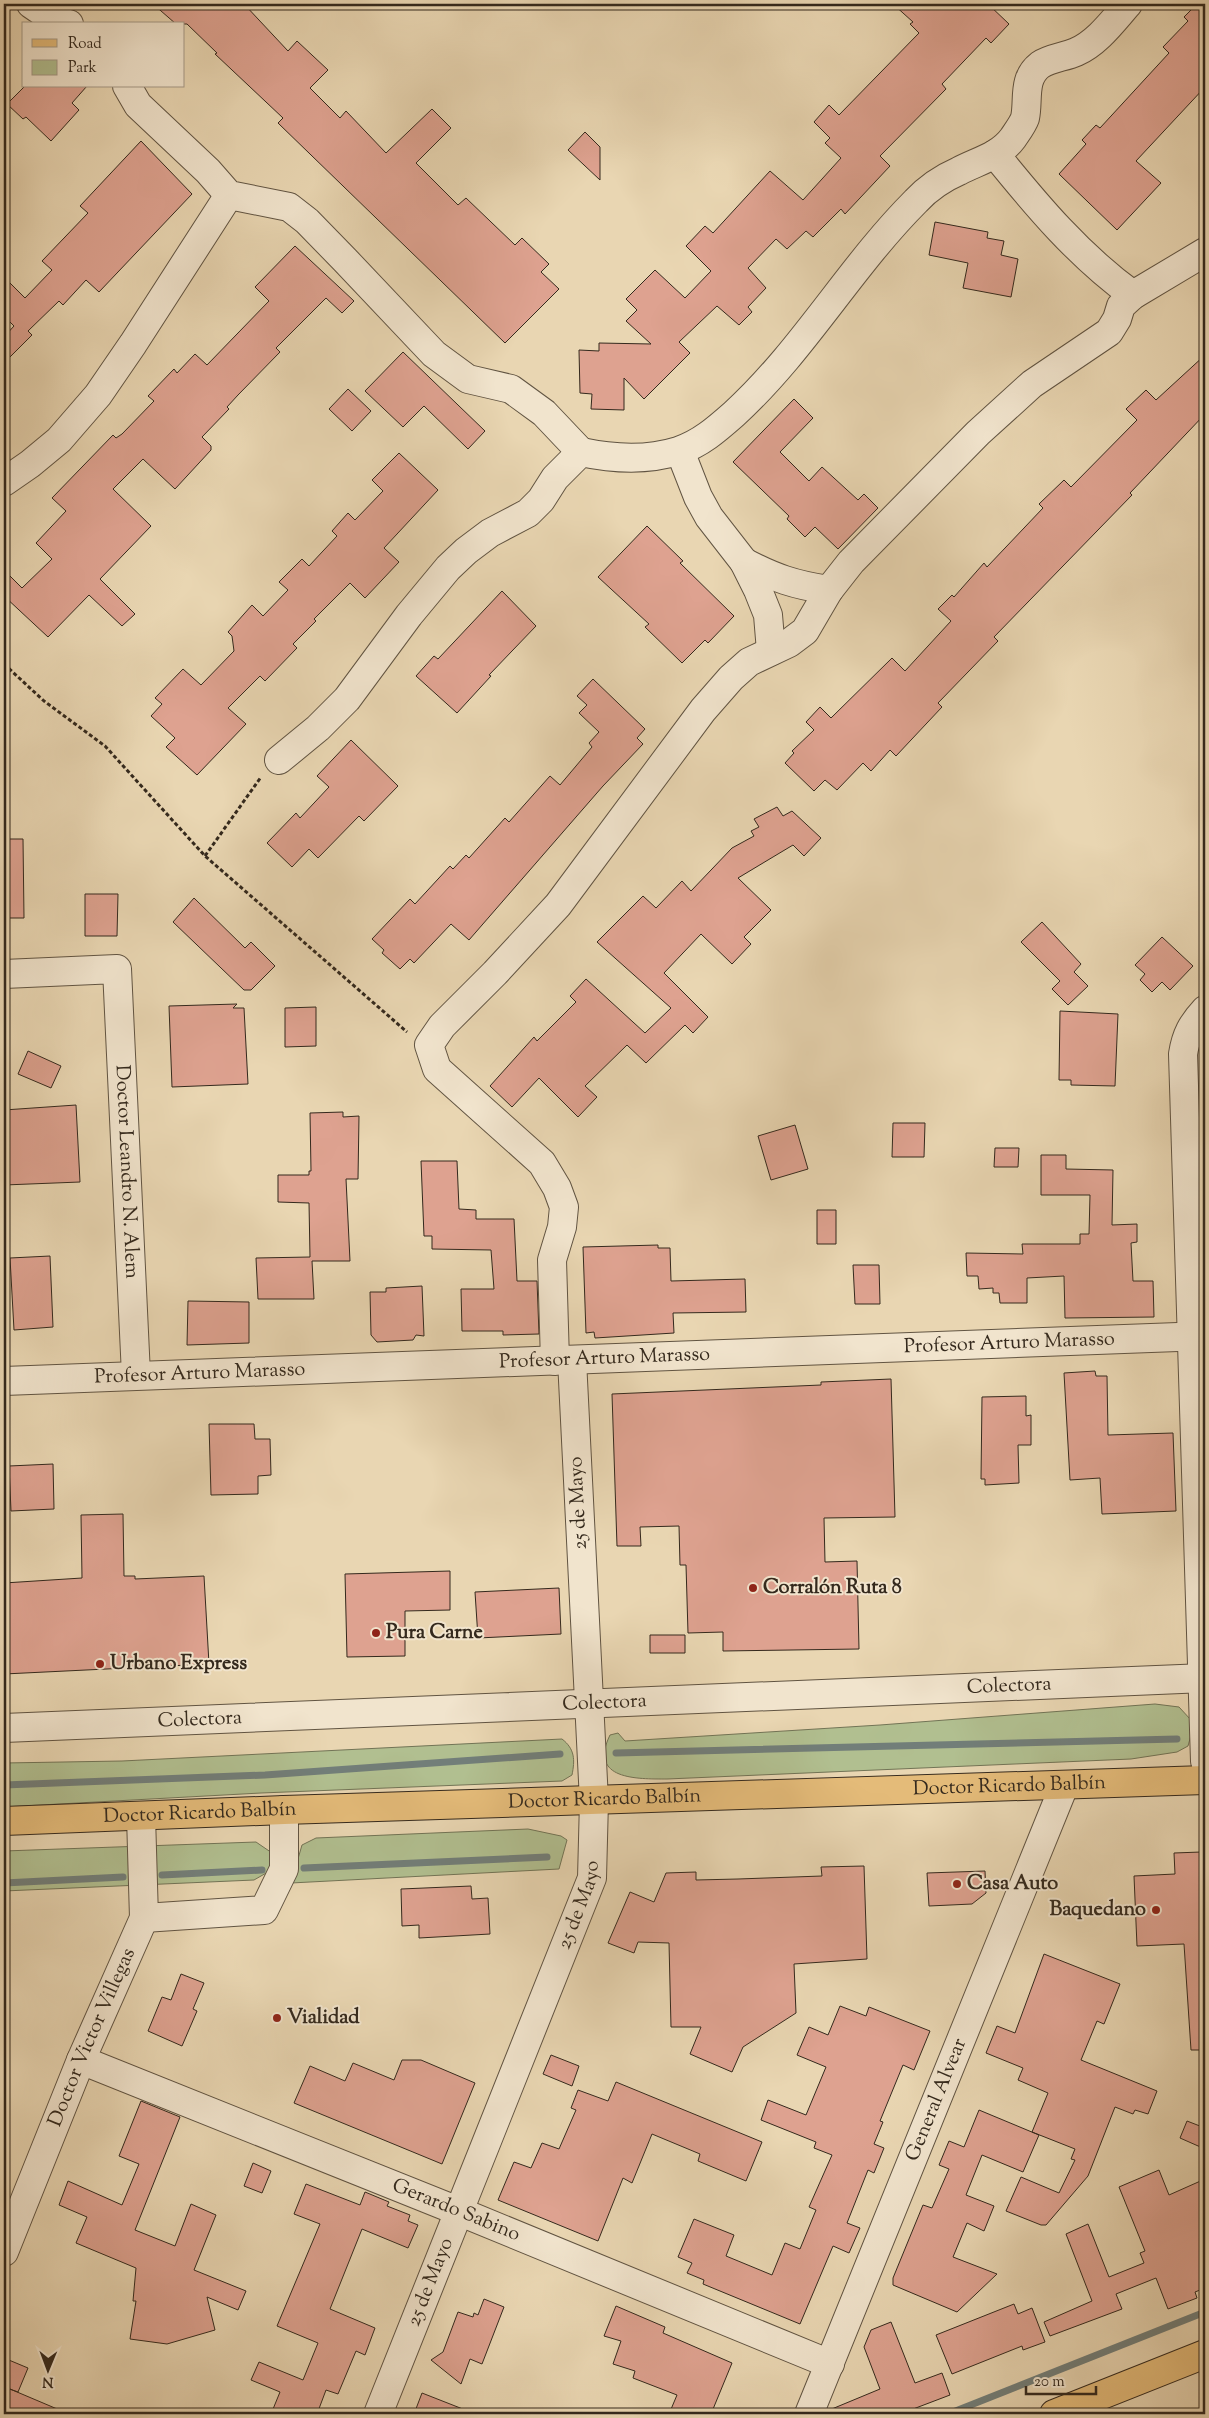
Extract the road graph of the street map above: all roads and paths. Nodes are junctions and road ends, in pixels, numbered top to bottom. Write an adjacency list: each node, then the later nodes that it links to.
1 (31, 4): 3 (street)
2 (1128, 4): 5 (street)
3 (63, 22)
4 (128, 88): 6 (street)
5 (995, 154): 8 (street); 9 (street)
6 (229, 195): 10 (street); 11 (street)
7 (1205, 252): 8 (street)
8 (1133, 295): 13 (street)
9 (680, 451): 10 (street); 12 (street)
10 (581, 452): 16 (street)
11 (4, 482)
12 (744, 562): 13 (street); 14 (street)
13 (829, 590): 14 (street)
14 (771, 651): 20 (street)
15 (4, 664): 17 (path)
16 (279, 760): 17 (path)
17 (205, 856): 20 (path)
18 (4, 974): 23 (street, Doctor Leandro N. Alem)
19 (1205, 1010): 21 (street)
20 (429, 1045): 22 (street, 25 de Mayo)
21 (1199, 1336): 22 (street, Profesor Arturo Marasso); 25 (street)
22 (563, 1361): 23 (street, Profesor Arturo Marasso); 26 (street, 25 de Mayo)
23 (136, 1375): 24 (street, Profesor Arturo Marasso)
24 (4, 1381)
25 (1204, 1678): 26 (street, Colectora); 28 (street)
26 (589, 1703): 27 (street, Colectora); 31 (street, 25 de Mayo)
27 (4, 1728)
28 (1205, 1760)
29 (1205, 1780): 30 (main road, Doctor Ricardo Balbín)
30 (1064, 1786): 31 (main road, Doctor Ricardo Balbín); 40 (street, General Alvear)
31 (594, 1801): 32 (main road, Doctor Ricardo Balbín); 37 (street, 25 de Mayo)
32 (284, 1810): 33 (main road, Doctor Ricardo Balbín); 35 (street)
33 (141, 1816): 34 (main road, Doctor Ricardo Balbín); 35 (street, Doctor Victor Villegas)
34 (4, 1821)
35 (144, 1918): 36 (street, Doctor Victor Villegas)
36 (81, 2060): 37 (street, Gerardo Sabino); 38 (street, Doctor Victor Villegas)
37 (458, 2210): 40 (street, Gerardo Sabino); 41 (street, 25 de Mayo)
38 (4, 2252)
39 (1205, 2354): 43 (main road)
40 (830, 2364): 42 (street, General Alvear)
41 (378, 2414)
42 (809, 2414)
43 (1054, 2414)

